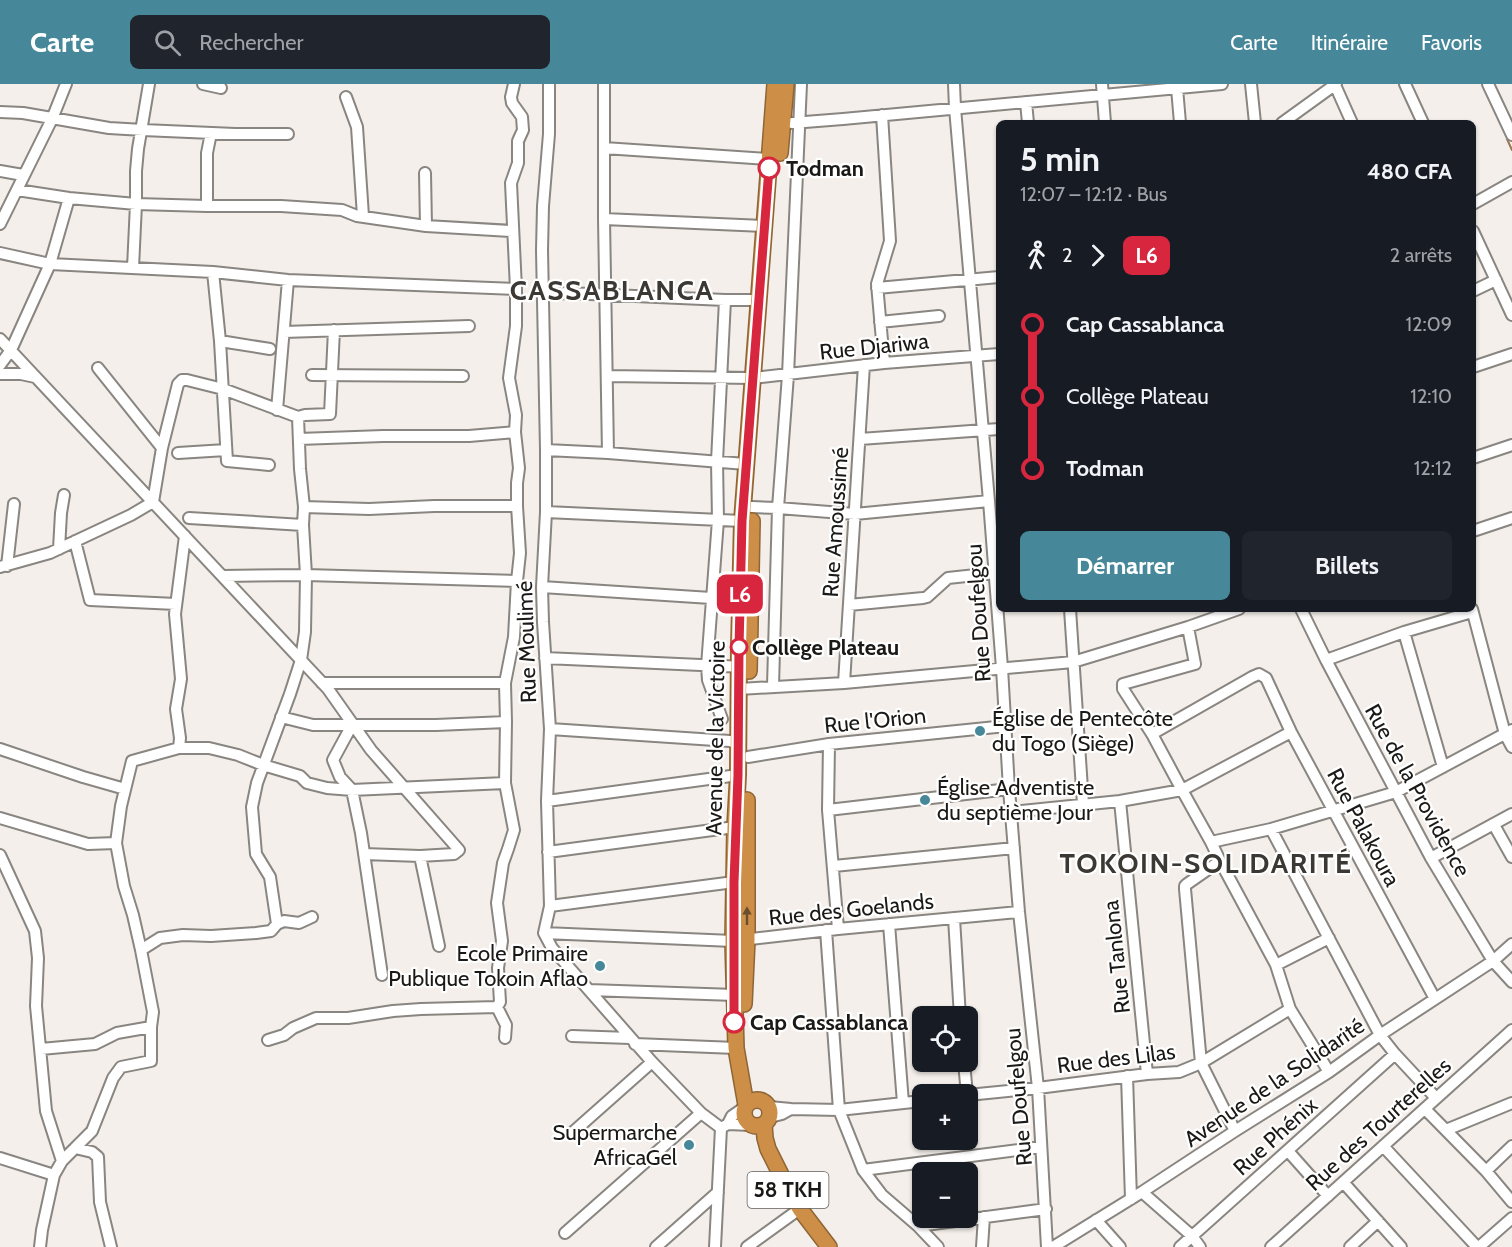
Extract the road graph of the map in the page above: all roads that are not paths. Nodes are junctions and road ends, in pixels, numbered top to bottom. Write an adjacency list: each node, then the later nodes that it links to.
1 (66, 84): 24 (street)
2 (149, 84): 34 (street)
3 (203, 84): 16 (street)
4 (514, 84): 54 (street)
5 (549, 84): 67 (street, Rue Moulimé)
6 (604, 84): 38 (street)
7 (775, 84): 39 (highway, Avenue de la Victoire / 58 TKH)
8 (786, 84): 33 (highway, Avenue de la Victoire / 58 TKH)
9 (801, 84): 32 (street)
10 (954, 84): 21 (street, Rue Doufelgou)
11 (1222, 84): 17 (street)
12 (1251, 84): 28 (street)
13 (1336, 84): 29 (street); 30 (street)
14 (1405, 84): 31 (street)
15 (1488, 84): 37 (street)
16 (221, 88)
17 (1177, 88): 18 (street); 27 (street)
18 (1102, 89): 20 (street); 26 (street)
19 (346, 97): 49 (street)
20 (1026, 102): 21 (street); 25 (street)
21 (955, 108): 23 (street); 61 (street, Rue Doufelgou)
22 (0, 112): 24 (street)
23 (882, 115): 32 (street); 64 (street)
24 (52, 119): 34 (street); 42 (street)
25 (1028, 120)
26 (1105, 120)
27 (1180, 120)
28 (1255, 120)
29 (1286, 120)
30 (1351, 120)
31 (1422, 120)
32 (799, 122): 33 (street); 92 (street)
33 (783, 123): 97 (highway, Avenue de la Victoire / 58 TKH)
34 (142, 130): 35 (street); 47 (street)
35 (210, 133): 36 (street); 48 (street)
36 (288, 134)
37 (1512, 135)
38 (604, 148): 39 (street); 50 (street)
39 (770, 159): 53 (highway, Avenue de la Victoire / 58 TKH)
40 (0, 171): 42 (street)
41 (425, 173): 52 (street)
42 (23, 175): 44 (street)
43 (1512, 182): 46 (street)
44 (16, 190): 45 (street); 51 (street)
45 (69, 198): 47 (street); 57 (street)
46 (1476, 202)
47 (136, 204): 48 (street); 58 (street)
48 (207, 206): 49 (street)
49 (363, 216): 52 (street)
50 (604, 219): 53 (street); 68 (street)
51 (0, 225)
52 (426, 226): 54 (street)
53 (765, 226): 70 (highway, Avenue de la Victoire / 58 TKH)
54 (513, 231): 65 (street)
55 (1476, 237): 63 (street)
56 (0, 253): 57 (street)
57 (50, 264): 58 (street); 80 (street)
58 (133, 268): 59 (street)
59 (213, 272): 62 (street); 78 (street)
60 (996, 277): 61 (street)
61 (970, 279): 64 (street); 83 (street, Rue Doufelgou)
62 (288, 280): 65 (street); 76 (street)
63 (1496, 280): 66 (street); 71 (street)
64 (877, 288): 73 (street)
65 (516, 289): 103 (street)
66 (1476, 290)
67 (544, 294): 68 (street); 109 (street, Rue Moulimé)
68 (606, 295): 69 (street); 94 (street)
69 (725, 300): 70 (street); 96 (street)
70 (759, 300): 97 (highway, Avenue de la Victoire / 58 TKH)
71 (1512, 315)
72 (939, 316): 73 (street)
73 (880, 322): 84 (street)
74 (469, 326): 75 (street)
75 (334, 330): 76 (street); 91 (street)
76 (284, 332): 99 (street)
77 (0, 339): 80 (street)
78 (220, 341): 79 (street); 98 (street)
79 (270, 349)
80 (10, 350): 85 (street); 95 (street)
81 (996, 354): 83 (street, Rue Djariwa)
82 (1512, 354): 87 (street)
83 (976, 356): 84 (street, Rue Djariwa); 102 (street, Rue Doufelgou)
84 (884, 363): 86 (street, Rue Djariwa)
85 (0, 365)
86 (864, 365): 92 (street, Rue Djariwa); 105 (street, Rue Amoussimé)
87 (1476, 366)
88 (98, 368): 107 (street)
89 (0, 374): 95 (street)
90 (312, 375): 91 (street)
91 (333, 375): 93 (street); 100 (street)
92 (788, 375): 97 (street, Rue Djariwa); 123 (street)
93 (463, 376)
94 (607, 376): 96 (street, Rue Djariwa); 111 (street)
95 (35, 377): 118 (street)
96 (720, 378): 97 (street, Rue Djariwa); 113 (street)
97 (758, 378): 114 (highway, Avenue de la Victoire / 58 TKH); 122 (highway, Avenue de la Victoire / 58 TKH)
98 (223, 389): 99 (street); 107 (street); 108 (street)
99 (277, 410): 100 (street)
100 (298, 417): 104 (street)
101 (996, 429): 102 (street)
102 (982, 430): 105 (street); 117 (street, Rue Doufelgou)
103 (515, 432): 104 (street); 120 (street)
104 (299, 439): 121 (street)
105 (860, 440): 125 (street, Rue Amoussimé)
106 (1512, 445): 112 (street)
107 (162, 448): 118 (street)
108 (226, 450): 110 (street); 115 (street)
109 (546, 450): 111 (street); 124 (street, Rue Moulimé)
110 (178, 453)
111 (608, 453): 113 (street)
112 (1476, 457)
113 (717, 461): 114 (street); 128 (street)
114 (746, 464): 129 (highway, Avenue de la Victoire / 58 TKH)
115 (269, 465)
116 (64, 495): 134 (street)
117 (989, 501): 125 (street); 138 (street, Rue Doufelgou)
118 (153, 502): 132 (street); 133 (street)
119 (14, 504): 135 (street)
120 (517, 506): 121 (street); 139 (street)
121 (304, 507): 130 (street)
122 (752, 507): 123 (street); 157 (highway, Avenue de la Victoire / 58 TKH)
123 (778, 508): 125 (street); 162 (street)
124 (546, 512): 128 (street); 140 (street, Rue Moulimé)
125 (855, 514): 143 (street, Rue Amoussimé)
126 (189, 518): 130 (street)
127 (1512, 518): 131 (street)
128 (718, 520): 129 (street); 141 (street)
129 (742, 521): 157 (highway, Avenue de la Victoire / 58 TKH)
130 (303, 525): 136 (street)
131 (1476, 530)
132 (185, 536): 137 (street); 142 (street)
133 (75, 541): 134 (street); 142 (street)
134 (59, 549): 135 (street)
135 (3, 566)
136 (306, 575): 137 (street); 139 (street); 153 (street)
137 (222, 576): 153 (street)
138 (996, 576): 143 (street)
139 (517, 581): 159 (street)
140 (542, 587): 141 (street); 152 (street, Rue Moulimé)
141 (711, 598): 156 (street)
142 (176, 604): 176 (street)
143 (849, 605): 160 (street, Rue Amoussimé)
144 (998, 612): 158 (street, Rue Doufelgou)
145 (1070, 612): 155 (street)
146 (1230, 612): 150 (street)
147 (1302, 612): 154 (street, Rue de la Providence)
148 (1466, 612): 151 (street)
149 (1473, 612): 171 (street)
150 (1188, 627): 155 (street); 172 (street)
151 (1404, 633): 154 (street); 180 (street)
152 (545, 658): 156 (street); 169 (street, Rue Moulimé)
153 (301, 660): 161 (street); 164 (street)
154 (1326, 660): 188 (street, Rue de la Providence)
155 (1073, 662): 158 (street); 191 (street)
156 (707, 666): 157 (street); 165 (street)
157 (744, 667): 163 (highway, Avenue de la Victoire / 58 TKH)
158 (1002, 668): 160 (street); 168 (street, Rue Doufelgou)
159 (505, 683): 161 (street); 166 (street)
160 (844, 683): 162 (street)
161 (322, 684): 167 (street)
162 (773, 686): 163 (street)
163 (744, 688): 173 (highway, Avenue de la Victoire / 58 TKH); 178 (highway, Avenue de la Victoire / 58 TKH)
164 (281, 717): 167 (street); 179 (street)
165 (722, 719)
166 (506, 722): 167 (street); 182 (street)
167 (352, 725): 183 (street); 186 (street)
168 (1006, 726): 174 (street, Rue l'Orion); 185 (street, Rue Doufelgou)
169 (550, 729): 173 (street); 189 (street, Rue Moulimé)
170 (1291, 732): 172 (street, Rue Palakoura); 187 (street); 193 (street, Rue Palakoura)
171 (1508, 732): 175 (street); 180 (street)
172 (1152, 734): 187 (street)
173 (738, 744): 181 (highway, Avenue de la Victoire / 58 TKH)
174 (829, 744): 178 (street, Rue l'Orion); 192 (street)
175 (1512, 747)
176 (179, 748): 179 (street); 184 (street)
177 (0, 749): 184 (street)
178 (748, 757): 222 (highway, Avenue de la Victoire / 58 TKH, one-way to 178)
179 (263, 765): 186 (street); 216 (street)
180 (1443, 767): 188 (street)
181 (738, 775): 189 (street); 198 (highway, Avenue de la Victoire / 58 TKH)
182 (505, 783): 183 (street); 234 (street)
183 (403, 787): 186 (street); 206 (street)
184 (125, 789): 201 (street)
185 (1009, 789): 192 (street); 194 (street, Rue Doufelgou)
186 (352, 790): 204 (street)
187 (1182, 790): 190 (street); 200 (street)
188 (1396, 792): 193 (street); 208 (street, Rue de la Providence)
189 (548, 801): 203 (street, Rue Moulimé)
190 (1120, 801): 191 (street); 249 (street, Rue Tanlona)
191 (1083, 804): 194 (street)
192 (828, 810): 210 (street)
193 (1333, 811): 199 (street); 232 (street, Rue Palakoura)
194 (1011, 812): 202 (street, Rue Doufelgou)
195 (1512, 814): 197 (street)
196 (0, 818): 201 (street)
197 (1494, 825): 207 (street); 208 (street)
198 (735, 827): 203 (street); 211 (highway, Avenue de la Victoire / 58 TKH)
199 (1271, 829): 200 (street); 221 (street)
200 (1211, 842): 209 (street)
201 (116, 843): 225 (street)
202 (1014, 848): 210 (street); 213 (street, Rue Doufelgou)
203 (548, 852): 212 (street, Rue Moulimé)
204 (364, 854): 206 (street); 228 (street)
205 (0, 855): 244 (street)
206 (420, 856): 224 (street)
207 (1512, 857)
208 (1431, 858): 226 (street, Rue de la Providence)
209 (1220, 861): 227 (street); 247 (street)
210 (834, 866): 218 (street)
211 (734, 882): 212 (street); 222 (highway, Avenue de la Victoire / 58 TKH)
212 (550, 906): 220 (street, Rue Moulimé)
213 (1019, 912): 215 (street, Rue des Goelands); 251 (street, Rue Doufelgou)
214 (312, 917): 216 (street)
215 (954, 918): 217 (street, Rue des Goelands); 233 (street)
216 (277, 924): 225 (street)
217 (889, 924): 218 (street, Rue des Goelands); 255 (street)
218 (838, 929): 219 (street, Rue des Goelands)
219 (826, 930): 222 (street, Rue des Goelands); 258 (street)
220 (544, 933): 222 (street, Rue des Goelands); 230 (street)
221 (1329, 938): 227 (street); 238 (street)
222 (740, 940): 231 (highway, Avenue de la Victoire / 58 TKH); 260 (highway, Avenue de la Victoire / 58 TKH)
223 (1512, 944): 226 (street, Avenue de la Solidarité)
224 (439, 946)
225 (141, 950): 236 (street)
226 (1493, 961): 229 (street, Rue de la Providence); 232 (street, Avenue de la Solidarité)
227 (1276, 965): 235 (street)
228 (382, 975)
229 (1512, 982)
230 (589, 990): 231 (street); 242 (street)
231 (735, 996): 243 (highway, Avenue de la Victoire / 58 TKH)
232 (1435, 999): 238 (street, Avenue de la Solidarité)
233 (959, 1006)
234 (497, 1007): 240 (street); 241 (street)
235 (1290, 1009): 247 (street, Rue des Lilas); 248 (street)
236 (151, 1027): 244 (street); 268 (street)
237 (1512, 1029): 253 (street, Rue des Tourterelles)
238 (1380, 1035): 245 (street); 248 (street, Avenue de la Solidarité)
239 (572, 1036): 242 (street)
240 (504, 1038)
241 (268, 1040)
242 (632, 1041): 243 (street); 246 (street)
243 (736, 1048): 260 (highway, Avenue de la Victoire / 58 TKH)
244 (41, 1049): 271 (street)
245 (1395, 1054): 253 (street); 269 (street, Rue Phénix)
246 (652, 1062): 259 (street); 264 (street)
247 (1201, 1063): 249 (street, Rue des Lilas); 263 (street)
248 (1329, 1072): 263 (street, Avenue de la Solidarité)
249 (1147, 1074): 250 (street, Rue des Lilas)
250 (1127, 1076): 251 (street, Rue des Lilas); 279 (street)
251 (1038, 1088): 252 (street, Rue des Lilas); 267 (street, Rue Doufelgou)
252 (978, 1094)
253 (1436, 1098): 257 (street, Rue des Tourterelles)
254 (912, 1102): 255 (street)
255 (903, 1103): 258 (street)
256 (1512, 1103): 262 (street)
257 (1425, 1109): 262 (street); 265 (street, Rue des Tourterelles)
258 (839, 1110): 260 (street); 272 (street)
259 (701, 1113): 261 (street); 290 (street)
260 (757, 1114): 261 (street); 261 (street); 282 (highway, Avenue de la Victoire / 58 TKH); 299 (highway, Avenue de la Victoire / 58 TKH)
261 (724, 1126): 276 (street)
262 (1446, 1130): 273 (street)
263 (1235, 1131): 277 (street, Avenue de la Solidarité)
264 (572, 1133)
265 (1383, 1146): 275 (street, Rue des Tourterelles); 309 (street)
266 (1512, 1146): 273 (street)
267 (1041, 1147): 272 (street); 281 (street, Rue Doufelgou)
268 (75, 1148): 271 (street); 294 (street)
269 (1288, 1151): 278 (street); 291 (street, Rue Phénix)
270 (0, 1158): 274 (street)
271 (62, 1161): 274 (street)
272 (862, 1170): 287 (street)
273 (1486, 1171): 280 (street)
274 (54, 1175): 293 (street)
275 (1343, 1182): 278 (street, Rue des Tourterelles); 288 (street)
276 (718, 1192): 295 (street); 296 (street)
277 (1142, 1192): 279 (street, Avenue de la Solidarité); 291 (street)
278 (1328, 1196): 292 (street, Rue des Tourterelles)
279 (1131, 1199): 286 (street, Avenue de la Solidarité)
280 (1512, 1202)
281 (1046, 1209): 283 (street); 302 (street, Rue Doufelgou)
282 (794, 1213): 297 (street); 298 (highway, Avenue de la Victoire / 58 TKH)
283 (984, 1217): 284 (street); 301 (street)
284 (978, 1218)
285 (1512, 1218): 309 (street)
286 (1096, 1220): 303 (street, Avenue de la Solidarité); 304 (street)
287 (912, 1221)
288 (1378, 1221): 307 (street); 308 (street)
289 (920, 1228): 300 (street)
290 (565, 1233)
291 (1192, 1236): 305 (street, Rue Phénix); 306 (street)
292 (1276, 1245)
293 (40, 1247)
294 (111, 1247)
295 (656, 1247)
296 (715, 1247)
297 (747, 1247)
298 (820, 1247)
299 (829, 1247)
300 (938, 1247)
301 (982, 1247)
302 (1047, 1247)
303 (1053, 1247)
304 (1120, 1247)
305 (1180, 1247)
306 (1200, 1247)
307 (1350, 1247)
308 (1401, 1247)
309 (1478, 1247)

